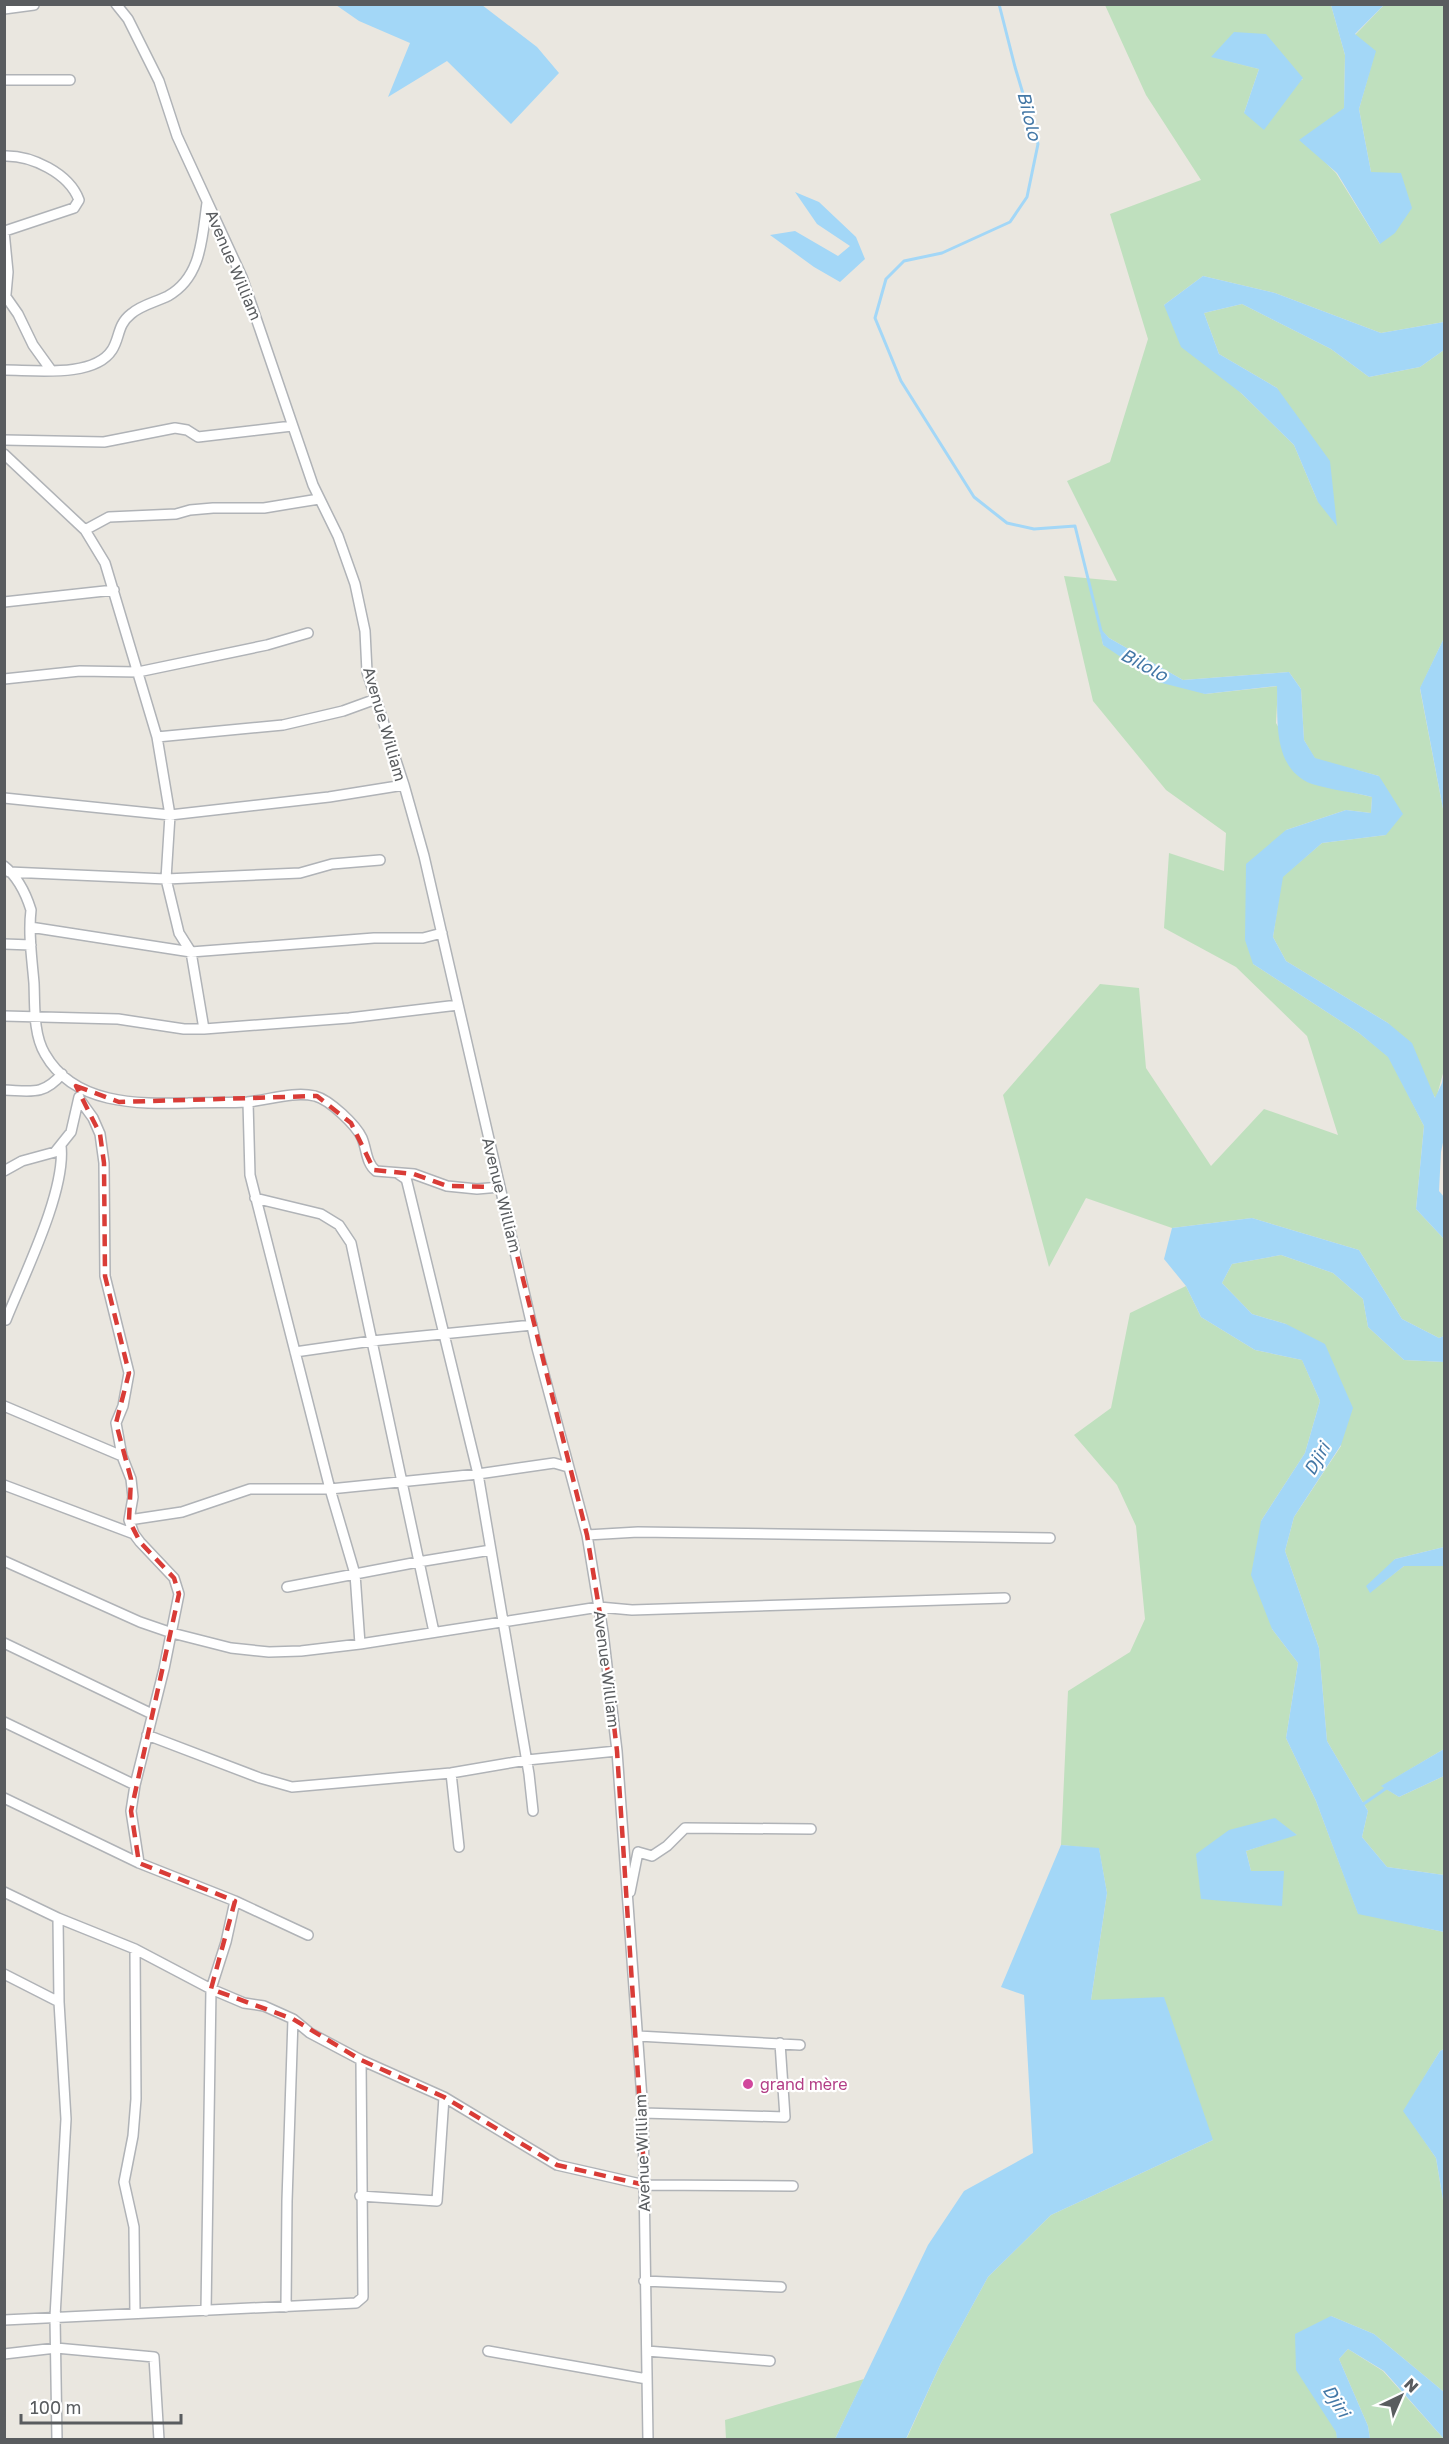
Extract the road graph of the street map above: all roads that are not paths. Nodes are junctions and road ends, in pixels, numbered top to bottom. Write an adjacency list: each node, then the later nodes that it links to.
1 (116, 4): 7 (street, Avenue William)
2 (34, 5): 3 (street)
3 (4, 9)
4 (4, 80): 5 (street)
5 (70, 80)
6 (4, 156): 8 (street)
7 (207, 201): 11 (street); 12 (street, Avenue William)
8 (5, 231): 9 (street)
9 (5, 294): 11 (street)
10 (4, 370): 11 (street)
11 (51, 370)
12 (292, 426): 13 (street); 15 (street, Avenue William)
13 (4, 440)
14 (4, 454): 16 (street)
15 (319, 499): 16 (street); 22 (street, Avenue William)
16 (85, 530): 17 (street)
17 (114, 590): 18 (street); 20 (street)
18 (4, 602)
19 (308, 633): 20 (street)
20 (138, 672): 21 (street); 23 (street)
21 (4, 679)
22 (376, 699): 23 (street); 24 (street, Avenue William)
23 (157, 737): 26 (street)
24 (404, 785): 26 (street); 31 (street, Avenue William)
25 (4, 798): 26 (street)
26 (170, 815): 29 (street)
27 (380, 860): 29 (street)
28 (7, 870): 29 (street); 30 (street)
29 (166, 879): 34 (street)
30 (30, 927): 33 (street); 34 (street)
31 (442, 933): 34 (street); 35 (street, Avenue William)
32 (4, 944): 33 (street)
33 (31, 945): 36 (street)
34 (191, 952): 38 (street)
35 (458, 1005): 38 (street); 47 (street, Avenue William)
36 (36, 1015): 37 (street); 38 (street); 39 (street)
37 (4, 1016)
38 (204, 1029)
39 (62, 1074): 40 (street); 41 (street)
40 (76, 1086): 42 (street); 43 (street)
41 (4, 1090)
42 (80, 1100): 44 (street); 55 (street)
43 (248, 1102): 46 (street); 48 (street)
44 (61, 1146): 45 (street); 49 (street)
45 (4, 1171)
46 (395, 1171): 47 (street); 51 (street)
47 (500, 1187): 50 (street, Avenue William)
48 (255, 1198): 52 (street); 53 (street)
49 (6, 1320)
50 (532, 1325): 51 (street); 56 (street, Avenue William)
51 (444, 1335): 52 (street); 57 (street)
52 (372, 1341): 53 (street); 58 (street)
53 (295, 1352): 60 (street)
54 (4, 1406): 55 (street)
55 (122, 1456): 61 (street)
56 (568, 1467): 57 (street); 63 (street, Avenue William)
57 (478, 1474): 58 (street); 65 (street)
58 (401, 1482): 60 (street); 67 (street)
59 (4, 1485): 62 (street)
60 (330, 1489): 61 (street); 68 (street)
61 (129, 1520): 62 (street)
62 (134, 1533): 74 (street)
63 (587, 1535): 64 (street); 71 (street, Avenue William)
64 (1050, 1538)
65 (491, 1550): 67 (street); 72 (street)
66 (4, 1561): 74 (street)
67 (418, 1562): 68 (street); 73 (street)
68 (355, 1574): 69 (street); 76 (street)
69 (287, 1587)
70 (1005, 1598): 71 (street)
71 (599, 1607): 72 (street); 80 (street, Avenue William)
72 (503, 1623): 73 (street); 81 (street)
73 (434, 1632): 76 (street)
74 (171, 1633): 76 (street); 77 (street)
75 (4, 1643): 77 (street)
76 (360, 1644)
77 (152, 1714): 79 (street)
78 (4, 1722): 83 (street)
79 (147, 1735): 82 (street); 83 (street)
80 (617, 1751): 81 (street); 91 (street, Avenue William)
81 (527, 1760): 82 (street); 85 (street)
82 (451, 1773): 87 (street)
83 (135, 1785): 88 (street)
84 (4, 1798): 88 (street)
85 (533, 1810)
86 (811, 1829): 91 (street)
87 (459, 1847)
88 (139, 1863): 90 (street)
89 (4, 1892): 92 (street)
90 (235, 1901): 93 (street); 96 (street)
91 (627, 1902): 99 (street, Avenue William)
92 (58, 1917): 94 (street); 97 (street)
93 (308, 1935)
94 (135, 1949): 96 (street); 112 (street)
95 (4, 1974): 97 (street)
96 (211, 1989): 98 (street); 111 (street)
97 (58, 2002): 113 (street)
98 (292, 2019): 102 (street); 110 (street)
99 (638, 2036): 100 (street); 104 (street, Avenue William)
100 (780, 2043): 101 (street); 104 (street)
101 (800, 2045)
102 (361, 2060): 103 (street); 107 (street)
103 (444, 2097): 105 (street); 107 (street)
104 (643, 2113): 105 (street, Avenue William)
105 (645, 2185): 106 (street); 108 (street, Avenue William)
106 (793, 2186)
107 (360, 2196): 110 (street)
108 (644, 2281): 109 (street); 117 (street, Avenue William)
109 (781, 2288)
110 (286, 2307): 111 (street)
111 (206, 2311): 112 (street)
112 (135, 2313): 113 (street)
113 (55, 2317): 114 (street); 115 (street)
114 (4, 2320)
115 (56, 2348): 118 (street); 121 (street); 122 (street)
116 (488, 2351): 120 (street)
117 (647, 2351): 119 (street); 120 (street, Avenue William)
118 (4, 2354)
119 (770, 2361)
120 (647, 2379): 123 (street, Avenue William)
121 (57, 2439)
122 (159, 2439)
123 (648, 2439)

